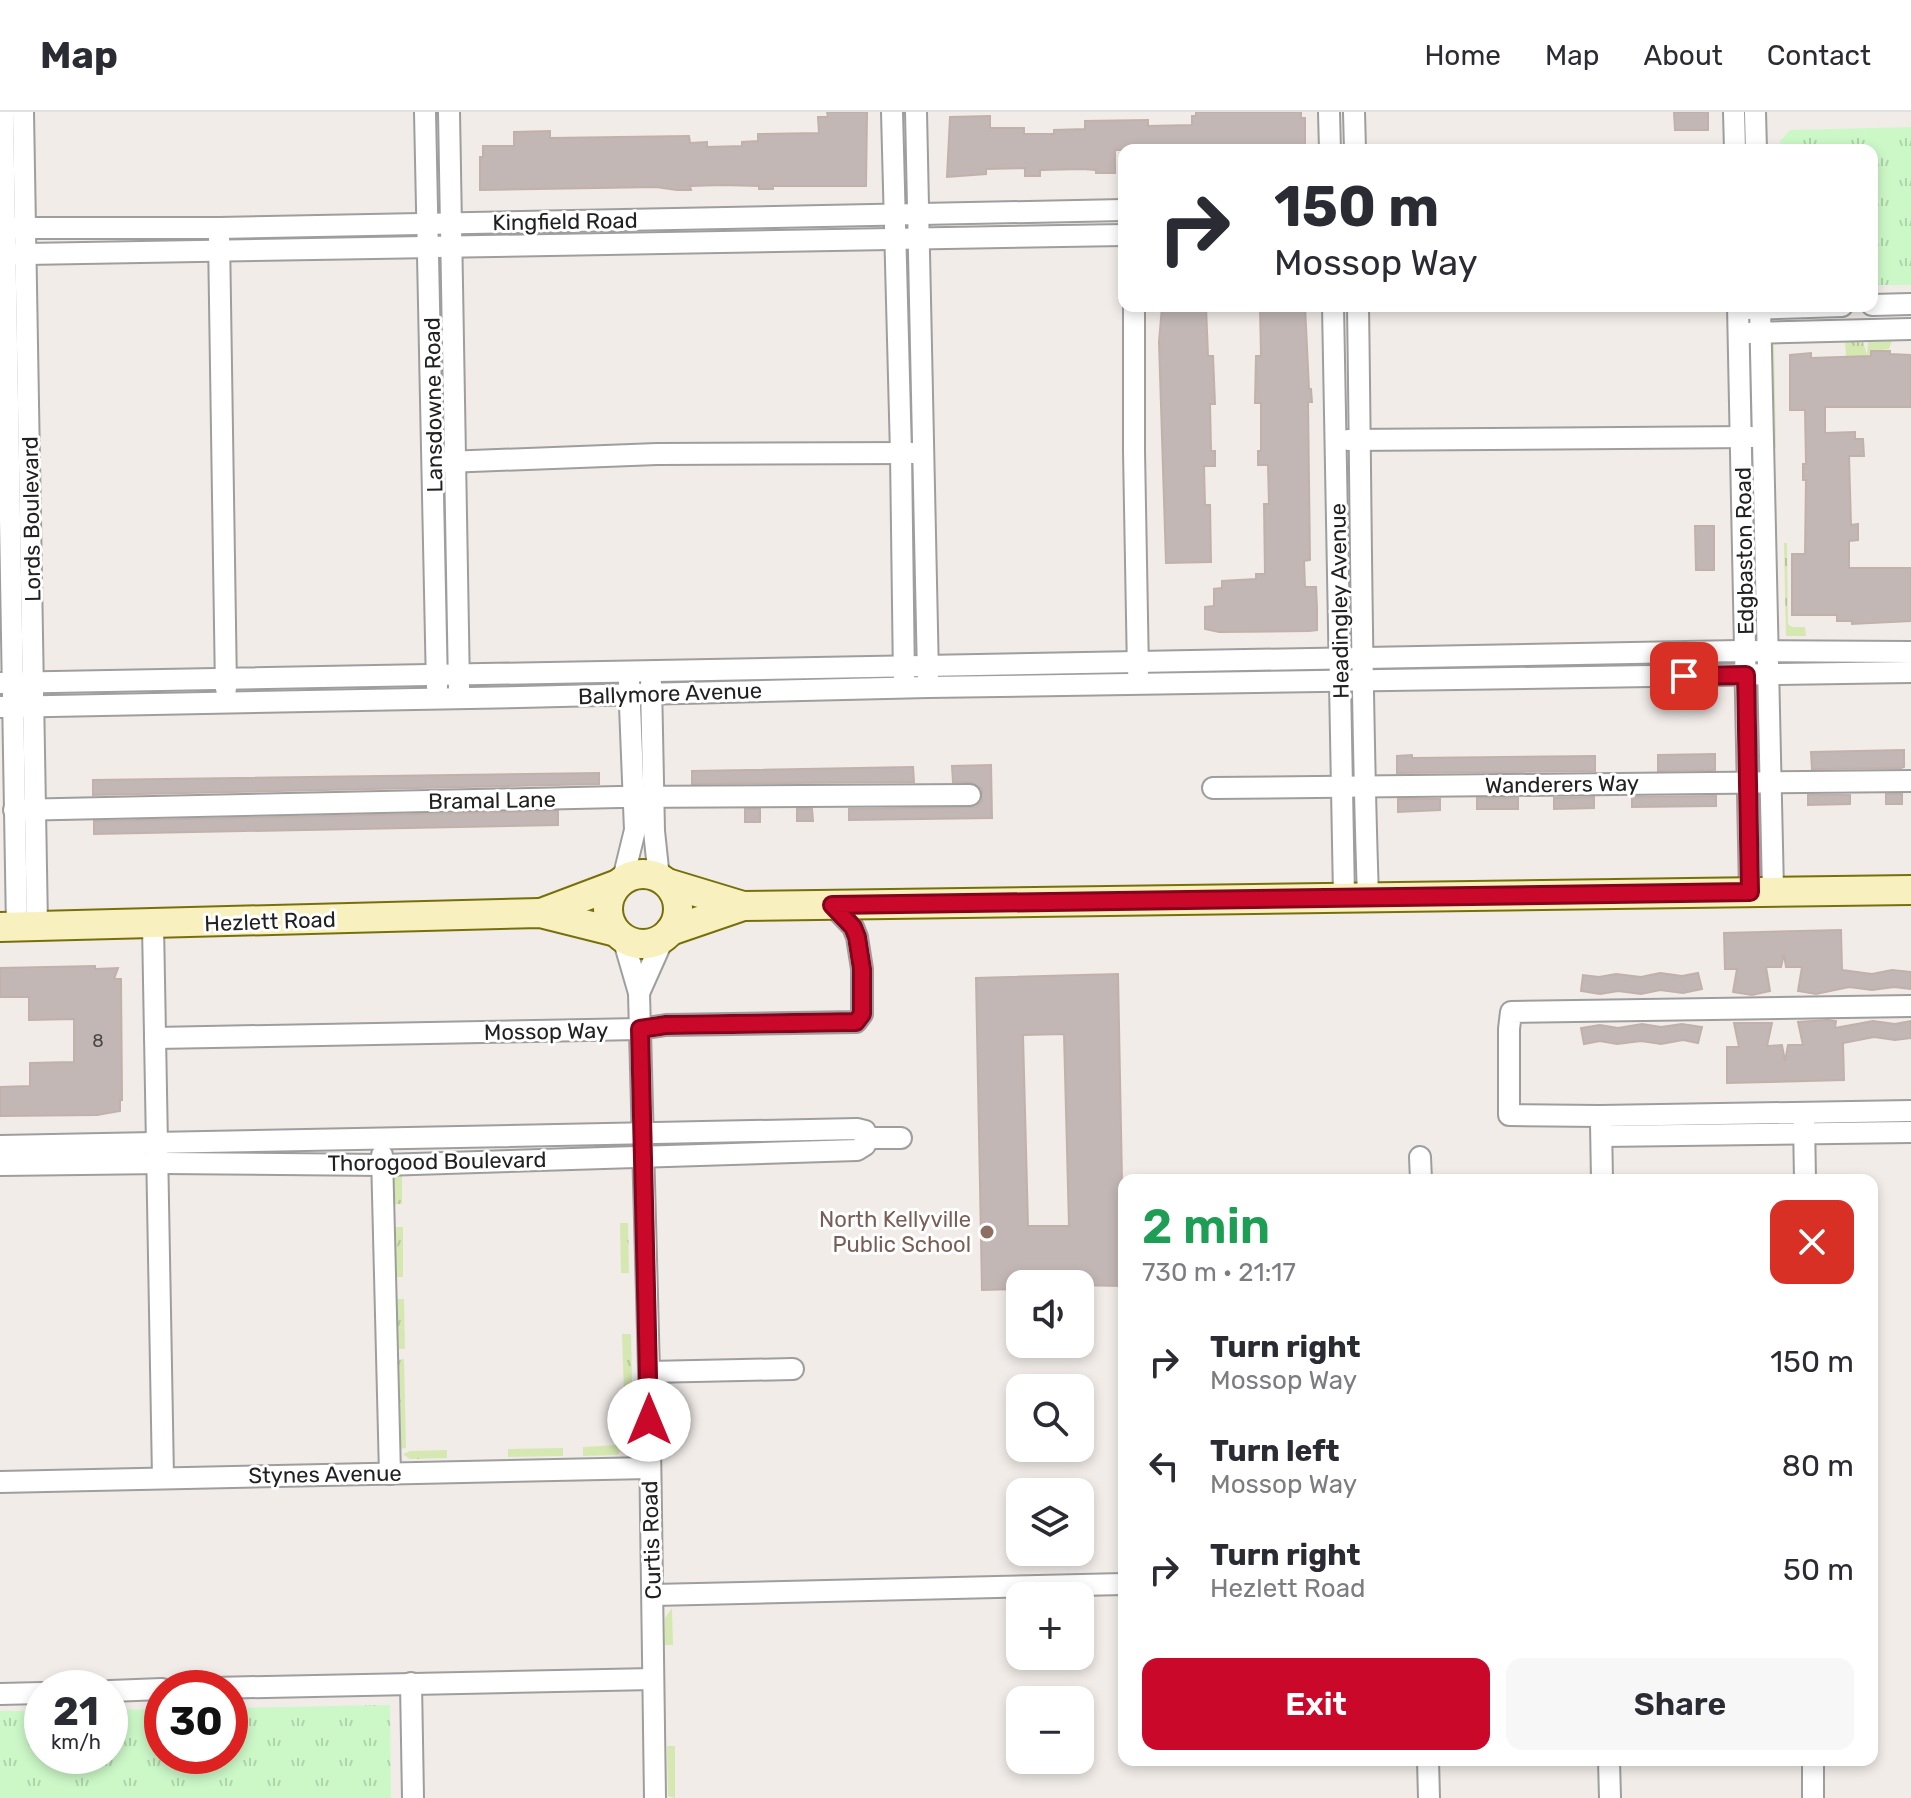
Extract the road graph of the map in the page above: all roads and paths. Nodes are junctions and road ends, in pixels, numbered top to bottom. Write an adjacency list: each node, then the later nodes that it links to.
1 (3, 112): 21 (street, Lords Boulevard)
2 (23, 112): 21 (street, Lords Boulevard)
3 (425, 112): 20 (street, Lansdowne Road)
4 (449, 112): 19 (street, Lansdowne Road)
5 (892, 112): 18 (street)
6 (916, 112): 17 (street)
7 (1329, 112): 12 (street)
8 (1354, 112): 13 (street)
9 (1734, 112): 10 (street); 14 (street)
10 (1748, 112)
11 (1755, 112): 15 (street)
12 (1330, 144)
13 (1355, 144)
14 (1735, 144)
15 (1756, 144)
16 (1118, 210): 17 (street, Kingfield Road)
17 (919, 214): 18 (street, Kingfield Road); 25 (street)
18 (896, 215): 19 (street, Kingfield Road); 24 (street)
19 (452, 223): 20 (street, Kingfield Road); 26 (street, Lansdowne Road)
20 (428, 224): 22 (street, Kingfield Road); 27 (street, Lansdowne Road)
21 (16, 228): 22 (street, Kingfield Road); 29 (street, Lords Boulevard)
22 (219, 228): 28 (street)
23 (1118, 235): 25 (street, Kingfield Road)
24 (895, 239): 25 (street, Kingfield Road); 26 (street, Kingfield Road); 44 (street)
25 (920, 239): 45 (street)
26 (452, 245): 27 (street, Kingfield Road); 47 (street, Lansdowne Road)
27 (429, 246): 28 (street, Kingfield Road); 46 (street, Lansdowne Road)
28 (219, 249): 29 (street, Kingfield Road); 65 (street)
29 (10, 256): 48 (street, Lords Boulevard); 49 (street, Lords Boulevard)
30 (1911, 304): 31 (street)
31 (1878, 305)
32 (1134, 312): 55 (street)
33 (1333, 312): 43 (street, Headingley Avenue)
34 (1358, 312): 42 (street, Headingley Avenue)
35 (1738, 312): 38 (street, Edgbaston Road)
36 (1760, 312): 39 (street, Edgbaston Road)
37 (1911, 329): 39 (street)
38 (1739, 333): 39 (street); 40 (street, Edgbaston Road)
39 (1760, 333): 41 (street, Edgbaston Road)
40 (1741, 437): 41 (street); 42 (street); 50 (street, Edgbaston Road)
41 (1763, 438): 52 (street, Edgbaston Road)
42 (1360, 440): 43 (street); 53 (street, Headingley Avenue)
43 (1336, 441): 54 (street, Headingley Avenue)
44 (901, 453): 45 (street); 47 (street); 57 (street)
45 (922, 453): 56 (street)
46 (434, 462): 47 (street); 61 (street, Lansdowne Road)
47 (456, 462): 62 (street, Lansdowne Road)
48 (5, 483): 49 (street); 68 (street, Lords Boulevard)
49 (31, 483): 69 (street, Lords Boulevard)
50 (1746, 651): 52 (street, Ballymore Avenue); 53 (street, Ballymore Avenue); 64 (street, Edgbaston Road)
51 (1911, 652): 52 (street, Ballymore Avenue)
52 (1767, 653): 63 (street, Edgbaston Road)
53 (1364, 658): 54 (street, Ballymore Avenue); 67 (street, Headingley Avenue)
54 (1339, 659): 55 (street, Ballymore Avenue); 66 (street, Headingley Avenue)
55 (1138, 662): 56 (street, Ballymore Avenue); 70 (street)
56 (928, 665): 57 (street, Ballymore Avenue); 72 (street)
57 (904, 666): 59 (street, Ballymore Avenue); 71 (street)
58 (628, 671): 59 (street, Ballymore Avenue); 62 (street, Ballymore Avenue); 74 (street)
59 (651, 671): 73 (street)
60 (1911, 672): 63 (street, Ballymore Avenue)
61 (438, 674): 62 (street, Ballymore Avenue); 65 (street, Ballymore Avenue); 76 (street, Lansdowne Road)
62 (459, 674): 75 (street, Lansdowne Road)
63 (1768, 674): 64 (street, Ballymore Avenue); 82 (street, Edgbaston Road)
64 (1746, 675): 67 (street, Ballymore Avenue); 81 (street, Edgbaston Road)
65 (225, 677): 69 (street, Ballymore Avenue); 77 (street)
66 (1340, 681): 67 (street, Ballymore Avenue); 70 (street, Ballymore Avenue); 83 (street, Headingley Avenue)
67 (1364, 681): 84 (street, Headingley Avenue)
68 (6, 683): 69 (street, Ballymore Avenue); 78 (street, Lords Boulevard)
69 (33, 683): 79 (street, Lords Boulevard)
70 (1138, 684): 72 (street, Ballymore Avenue)
71 (903, 687): 72 (street, Ballymore Avenue); 73 (street, Ballymore Avenue)
72 (928, 687)
73 (652, 693): 74 (street, Ballymore Avenue); 87 (street)
74 (630, 694): 75 (street, Ballymore Avenue); 87 (street)
75 (459, 698): 76 (street, Ballymore Avenue)
76 (437, 699): 77 (street, Ballymore Avenue)
77 (226, 701): 79 (street, Ballymore Avenue)
78 (6, 706): 79 (street, Ballymore Avenue); 88 (street, Lords Boulevard)
79 (34, 706): 89 (street, Lords Boulevard)
80 (1911, 781): 82 (street, Wanderers Way)
81 (1749, 782): 82 (street, Wanderers Way); 84 (street, Wanderers Way); 93 (street, Edgbaston Road)
82 (1770, 783): 93 (street, Edgbaston Road)
83 (1341, 786): 84 (street, Wanderers Way); 85 (street, Wanderers Way); 94 (street, Headingley Avenue)
84 (1363, 786): 94 (street, Headingley Avenue)
85 (1213, 788)
86 (970, 795): 87 (street, Bramal Lane)
87 (645, 797): 89 (street, Bramal Lane); 90 (street); 91 (street)
88 (14, 810): 89 (street, Bramal Lane); 99 (street, Lords Boulevard)
89 (36, 810): 99 (street, Lords Boulevard)
90 (663, 880): 91 (main road); 96 (main road); 100 (main road)
91 (620, 882): 97 (main road, Hezlett Road); 101 (main road)
92 (1911, 890): 93 (main road)
93 (1761, 891): 94 (main road)
94 (1356, 896): 95 (main road)
95 (832, 905): 96 (main road); 104 (street, Mossop Way)
96 (743, 906): 100 (main road)
97 (540, 913): 98 (main road, Hezlett Road); 101 (main road, Hezlett Road)
98 (153, 925): 99 (main road, Hezlett Road); 105 (street)
99 (18, 927)
100 (667, 934): 101 (main road); 102 (street, Curtis Road)
101 (620, 935): 102 (street, Curtis Road)
102 (639, 993): 104 (street, Curtis Road)
103 (1911, 1006): 108 (street)
104 (640, 1029): 105 (street, Mossop Way); 110 (street, Curtis Road)
105 (155, 1038): 114 (street)
106 (1911, 1111): 107 (street)
107 (1804, 1123): 108 (street); 109 (street); 123 (street)
108 (1601, 1126): 122 (street)
109 (1911, 1132)
110 (644, 1133): 111 (street, Thorogood Boulevard); 113 (street, Thorogood Boulevard); 116 (street, Curtis Road)
111 (868, 1138): 112 (street, Thorogood Boulevard); 116 (street, Thorogood Boulevard)
112 (901, 1138)
113 (382, 1139): 114 (street, Thorogood Boulevard); 120 (street)
114 (157, 1142): 115 (street, Thorogood Boulevard); 118 (street)
115 (0, 1146)
116 (644, 1157): 120 (street, Thorogood Boulevard); 125 (street, Curtis Road)
117 (1420, 1157): 121 (street)
118 (158, 1163): 119 (street, Thorogood Boulevard); 120 (street, Thorogood Boulevard); 128 (street)
119 (0, 1165)
120 (383, 1165): 127 (street)
121 (1421, 1174)
122 (1602, 1174)
123 (1805, 1174)
124 (793, 1369): 125 (street)
125 (649, 1372): 126 (street, Curtis Road)
126 (649, 1468): 127 (street, Stynes Avenue); 131 (street, Curtis Road)
127 (390, 1474): 128 (street, Stynes Avenue)
128 (163, 1477): 129 (street, Stynes Avenue)
129 (0, 1482)
130 (1118, 1584): 131 (street)
131 (653, 1595): 132 (street, Curtis Road)
132 (653, 1679): 133 (street); 141 (street, Curtis Road)
133 (411, 1683): 134 (street); 140 (street)
134 (248, 1687)
135 (24, 1693): 136 (street)
136 (0, 1694)
137 (1428, 1766): 142 (street)
138 (1609, 1766): 143 (street)
139 (1813, 1766): 144 (street)
140 (413, 1798)
141 (655, 1798)
142 (1429, 1798)
143 (1610, 1798)
144 (1813, 1798)

